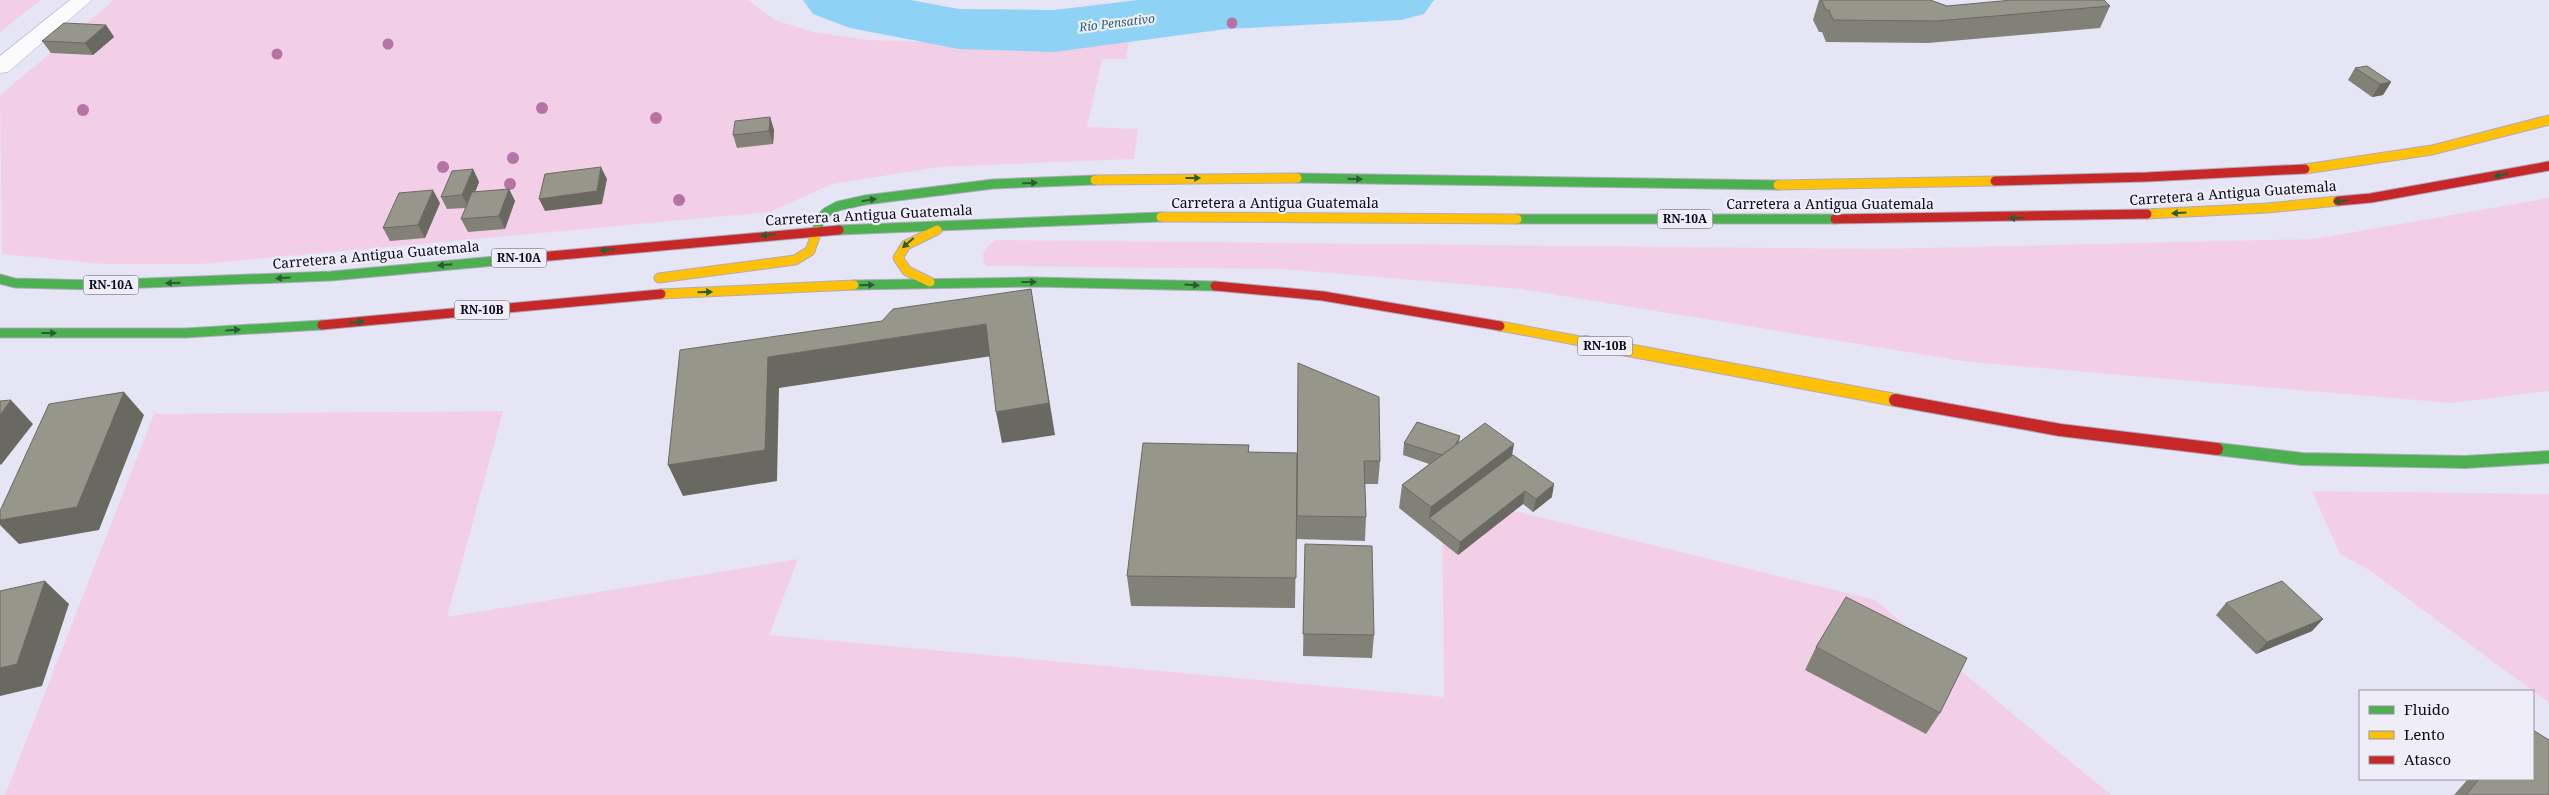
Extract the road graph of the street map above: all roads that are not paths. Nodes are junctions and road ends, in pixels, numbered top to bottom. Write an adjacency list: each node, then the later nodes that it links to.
1 (82, 0): 2 (street)
2 (0, 66)
3 (2549, 120): 6 (main road, one-way to 3)
4 (2549, 166): 5 (main road, Carretera a Antigua Guatemala / RN-10A, one-way to 5)
5 (953, 224): 6 (main road, Carretera a Antigua Guatemala / RN-10A); 9 (main road, one-way to 9)
6 (817, 231): 7 (main road, Carretera a Antigua Guatemala / RN-10A, one-way to 7); 8 (main road)
7 (0, 279)
8 (652, 279)
9 (930, 282): 11 (main road, RN-10B, one-way to 9); 13 (main road, RN-10B, one-way to 13)
10 (595, 288): 11 (main road)
11 (514, 307): 12 (main road, RN-10B, one-way to 11)
12 (0, 333)
13 (2549, 457)

